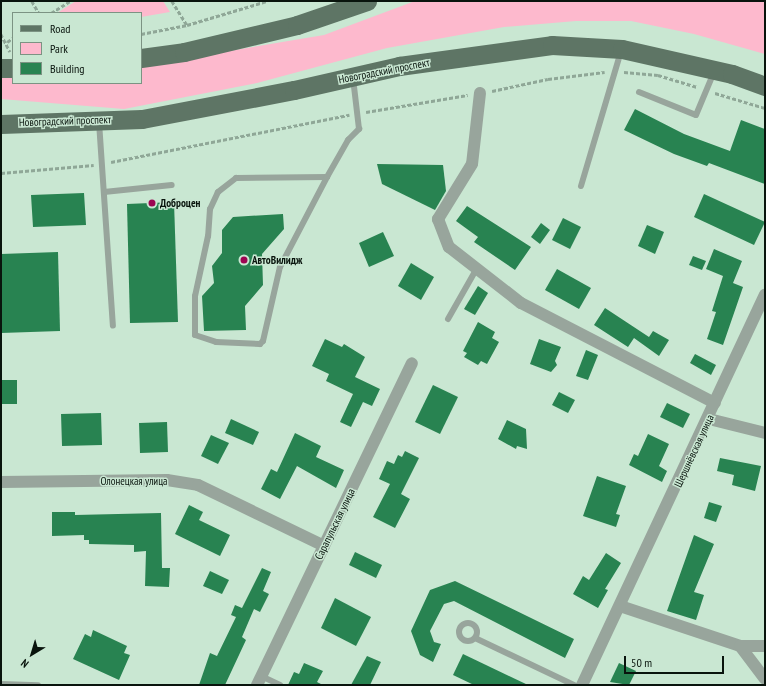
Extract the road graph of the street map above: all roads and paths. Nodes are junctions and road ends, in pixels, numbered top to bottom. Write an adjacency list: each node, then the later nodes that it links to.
1 (32, 1): 6 (path)
2 (70, 1): 7 (path)
3 (172, 1): 8 (path)
4 (267, 1): 8 (path)
5 (367, 1): 14 (main road)
6 (38, 12)
7 (53, 12)
8 (187, 25): 10 (path)
9 (1, 34): 12 (path)
10 (142, 34)
11 (12, 39): 12 (path)
12 (6, 42): 15 (path)
13 (622, 49): 16 (main road, Новоградский проспект); 17 (lane); 18 (main road, Новоградский проспект)
14 (142, 58)
15 (8, 63)
16 (714, 70): 19 (main road, Новоградский проспект); 20 (lane)
17 (616, 71): 20 (path); 22 (path); 31 (lane)
18 (353, 77): 24 (lane); 25 (main road, Новоградский проспект)
19 (765, 86)
20 (706, 90): 21 (lane); 23 (path)
21 (639, 92)
22 (480, 93): 24 (path); 33 (street)
23 (765, 108)
24 (357, 113): 27 (path); 29 (lane)
25 (98, 120): 26 (main road, Новоградский проспект); 27 (lane)
26 (1, 124)
27 (102, 164): 28 (path); 32 (lane)
28 (1, 173)
29 (327, 177): 29 (lane)
30 (172, 185): 32 (lane)
31 (581, 186)
32 (104, 192): 36 (lane)
33 (477, 268): 35 (lane); 38 (street)
34 (765, 295): 38 (street, Шершнёвская улица)
35 (448, 319)
36 (113, 326)
37 (412, 364): 42 (street, Сарапульская улица)
38 (715, 403): 39 (street, Шершнёвская улица)
39 (708, 419): 40 (street); 43 (street, Шершнёвская улица)
40 (765, 433)
41 (1, 482): 42 (street, Олонецкая улица)
42 (324, 546): 48 (street, Сарапульская улица)
43 (620, 606): 45 (street); 53 (street, Шершнёвская улица)
44 (475, 638): 52 (lane)
45 (740, 646): 46 (street); 47 (street)
46 (765, 646)
47 (765, 679)
48 (260, 682): 51 (lane)
49 (1, 684): 50 (lane)
50 (38, 685)
51 (280, 685)
52 (574, 685)
53 (582, 685)

